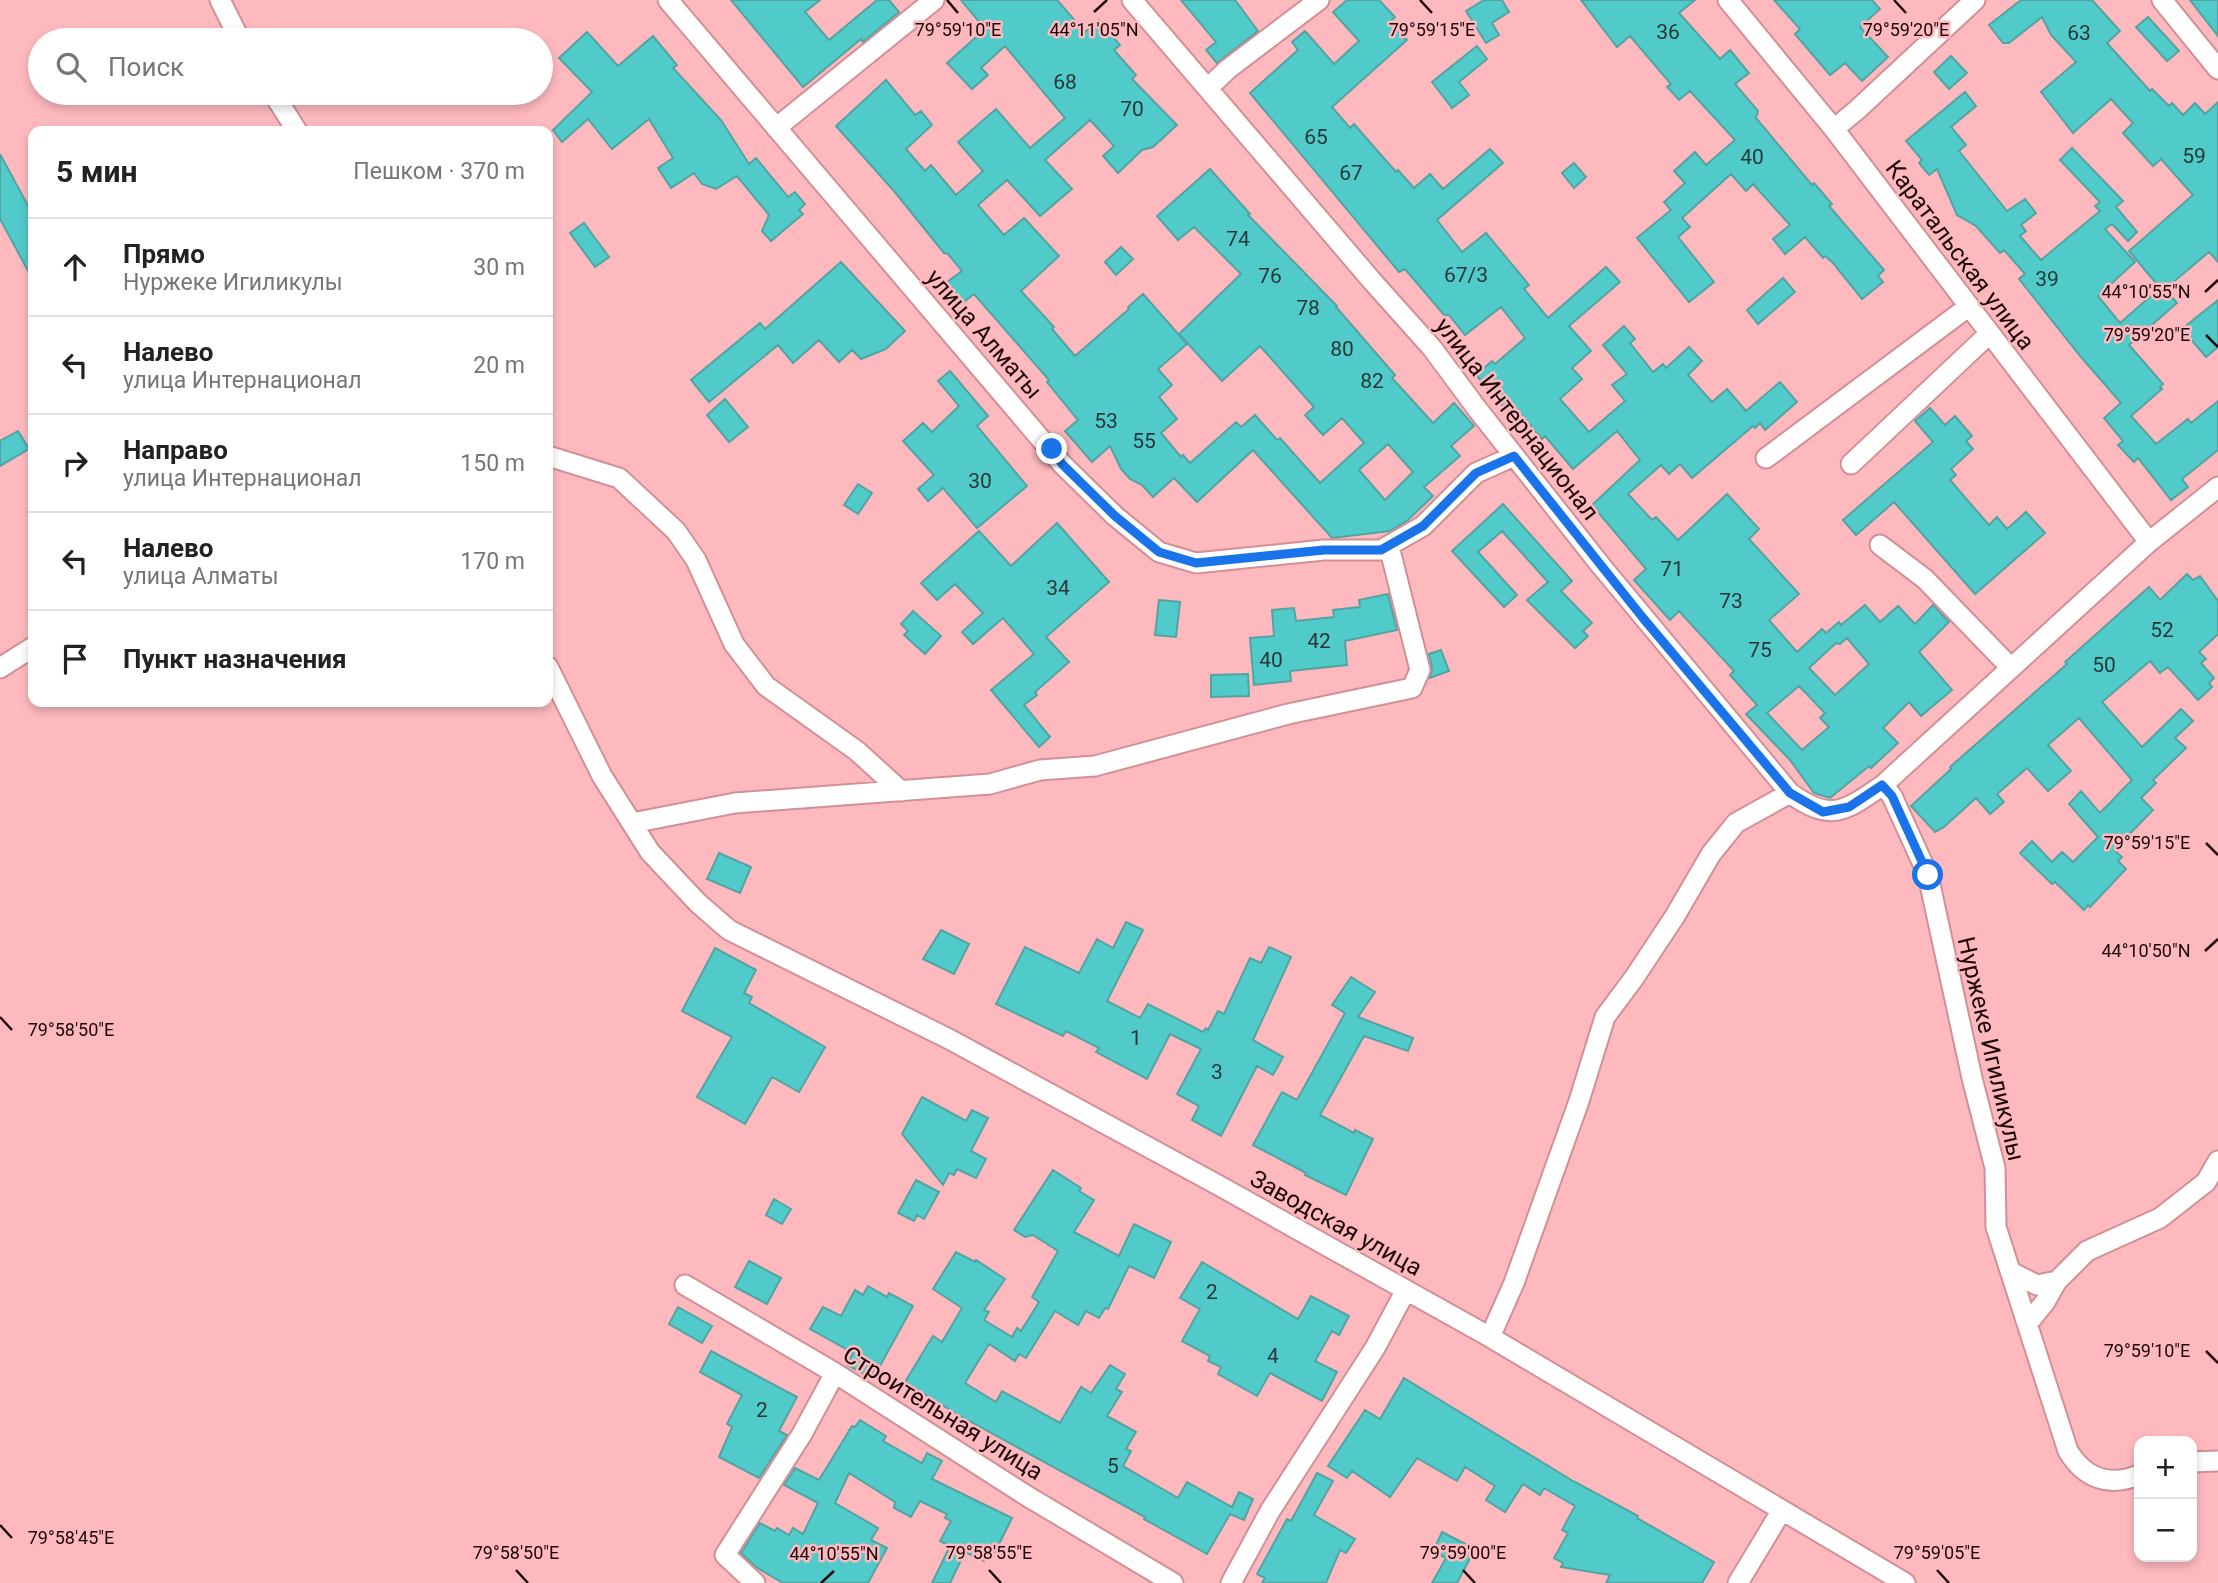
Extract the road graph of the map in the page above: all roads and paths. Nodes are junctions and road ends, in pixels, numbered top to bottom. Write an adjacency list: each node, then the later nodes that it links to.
1 (220, 0): 9 (street)
2 (668, 0): 14 (street, улица Алматы)
3 (934, 0): 14 (street)
4 (1132, 0): 11 (street, улица Интернационал)
5 (1319, 0): 11 (street)
6 (1728, 0): 15 (street, Каратальская улица)
7 (1975, 0): 15 (street)
8 (2162, 0): 10 (street)
9 (234, 28)
10 (2218, 69)
11 (1208, 88): 18 (street, улица Интернационал)
12 (281, 105): 13 (street)
13 (294, 126)
14 (776, 128): 25 (street, улица Алматы)
15 (1834, 129): 16 (street, Каратальская улица)
16 (1968, 307): 17 (street, Каратальская улица); 20 (street)
17 (1989, 334): 21 (street); 23 (street, Каратальская улица)
18 (1514, 456): 25 (street, улица Алматы); 32 (street, улица Интернационал)
19 (553, 458): 31 (street)
20 (1766, 458)
21 (1851, 464)
22 (2218, 487): 23 (street, улица Интернационал)
23 (2148, 542): 28 (street, улица Интернационал)
24 (1880, 545): 28 (street)
25 (1389, 546): 31 (street)
26 (28, 650): 27 (street)
27 (0, 668)
28 (2011, 668): 30 (street, улица Интернационал)
29 (553, 677): 33 (street, Заводская улица)
30 (1882, 785): 32 (street, улица Интернационал); 35 (street, Нуржеке Игиликулы)
31 (901, 791): 33 (street)
32 (1790, 793): 40 (street)
33 (632, 823): 38 (street, Заводская улица)
34 (2218, 1161): 36 (street)
35 (2011, 1272): 36 (street); 39 (street, Нуржеке Игиликулы)
36 (2057, 1281): 39 (street)
37 (685, 1285): 41 (street, Строительная улица)
38 (1406, 1290): 40 (street, Заводская улица); 48 (street)
39 (2028, 1322): 44 (street, Нуржеке Игиликулы)
40 (1490, 1337): 45 (street, Заводская улица)
41 (835, 1373): 46 (street); 47 (street, Строительная улица)
42 (2218, 1461): 43 (street)
43 (2197, 1462)
44 (2134, 1477)
45 (1782, 1510): 49 (street); 50 (street, Заводская улица)
46 (755, 1583)
47 (1173, 1583)
48 (1231, 1583)
49 (1738, 1583)
50 (1905, 1583)

